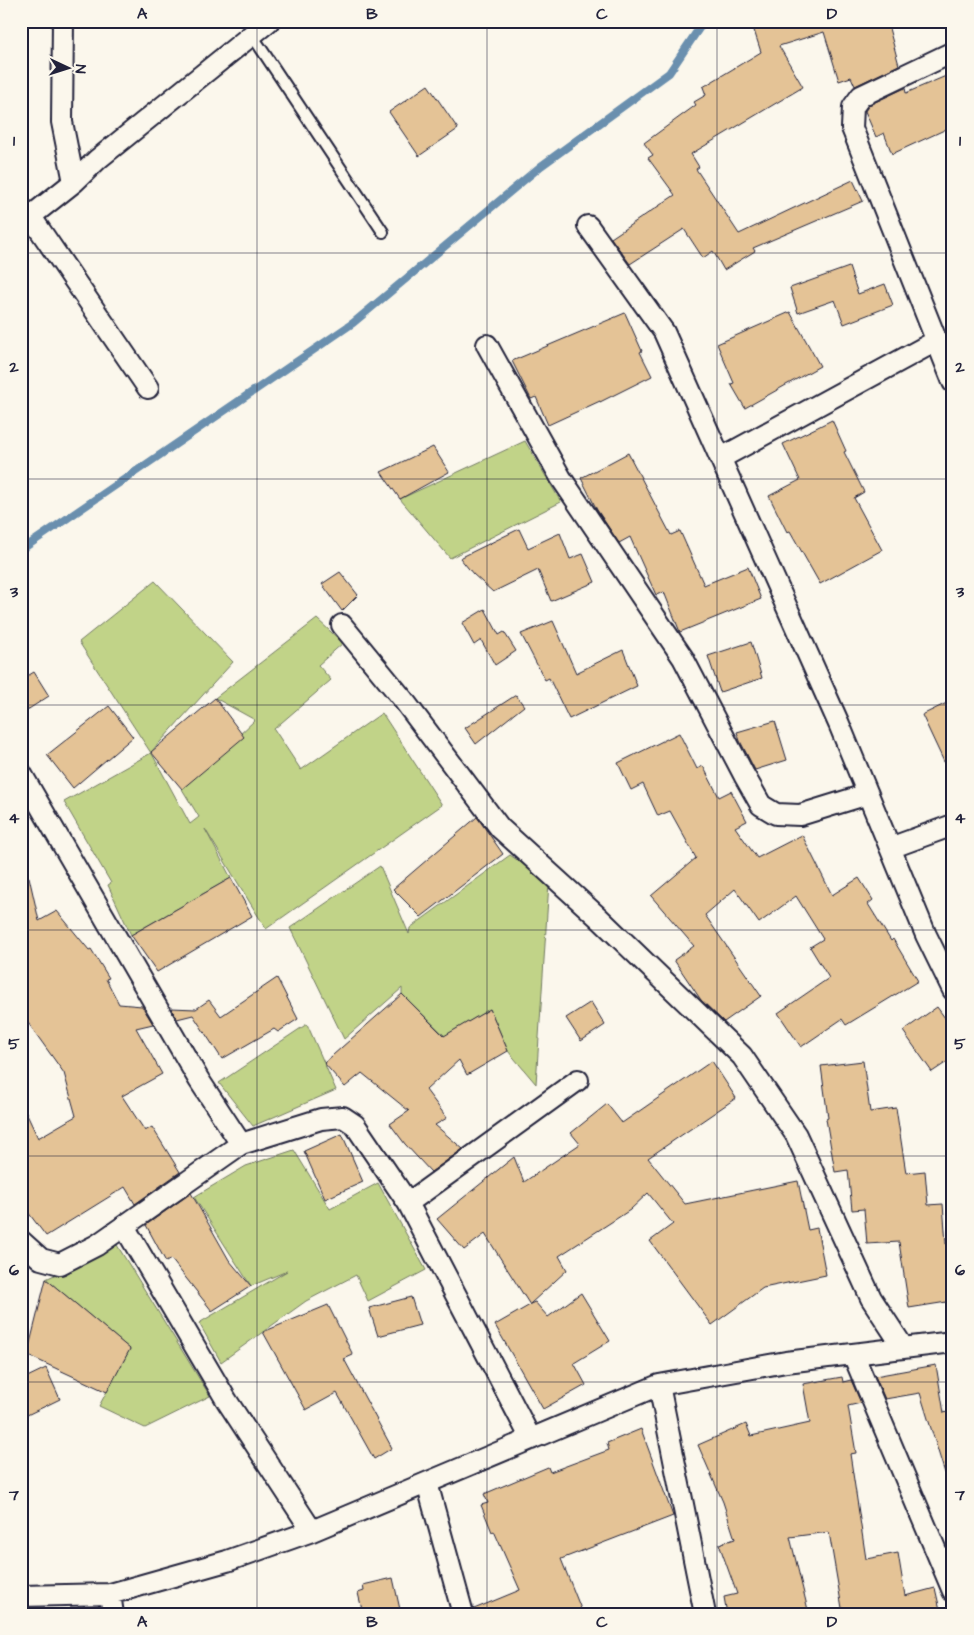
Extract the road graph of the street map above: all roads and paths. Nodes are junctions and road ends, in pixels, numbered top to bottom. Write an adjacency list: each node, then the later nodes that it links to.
1 (63, 21): 5 (street)
2 (269, 21): 3 (street)
3 (252, 35): 5 (street); 8 (lane)
4 (953, 52): 9 (street)
5 (74, 182): 6 (street)
6 (26, 220): 12 (street)
7 (588, 226): 13 (street)
8 (384, 232)
9 (936, 340): 11 (street); 13 (street)
10 (487, 346): 16 (street)
11 (953, 382)
12 (148, 388)
13 (721, 458): 16 (street)
14 (342, 625): 26 (street)
15 (21, 773): 21 (street)
16 (868, 794): 18 (street)
17 (953, 825): 18 (street)
18 (890, 848): 19 (street)
19 (953, 990)
20 (578, 1080): 22 (street)
21 (241, 1144): 22 (street); 23 (street)
22 (408, 1203): 29 (street)
23 (124, 1226): 24 (street); 31 (street)
24 (21, 1240)
25 (953, 1342): 26 (street)
26 (904, 1347): 27 (street)
27 (853, 1354): 28 (street); 32 (street)
28 (658, 1385): 29 (street); 36 (street)
29 (531, 1439): 30 (street)
30 (427, 1483): 31 (street); 35 (street)
31 (312, 1531): 34 (street)
32 (953, 1591)
33 (21, 1596): 34 (street)
34 (112, 1604)
35 (463, 1614)
36 (705, 1614)

